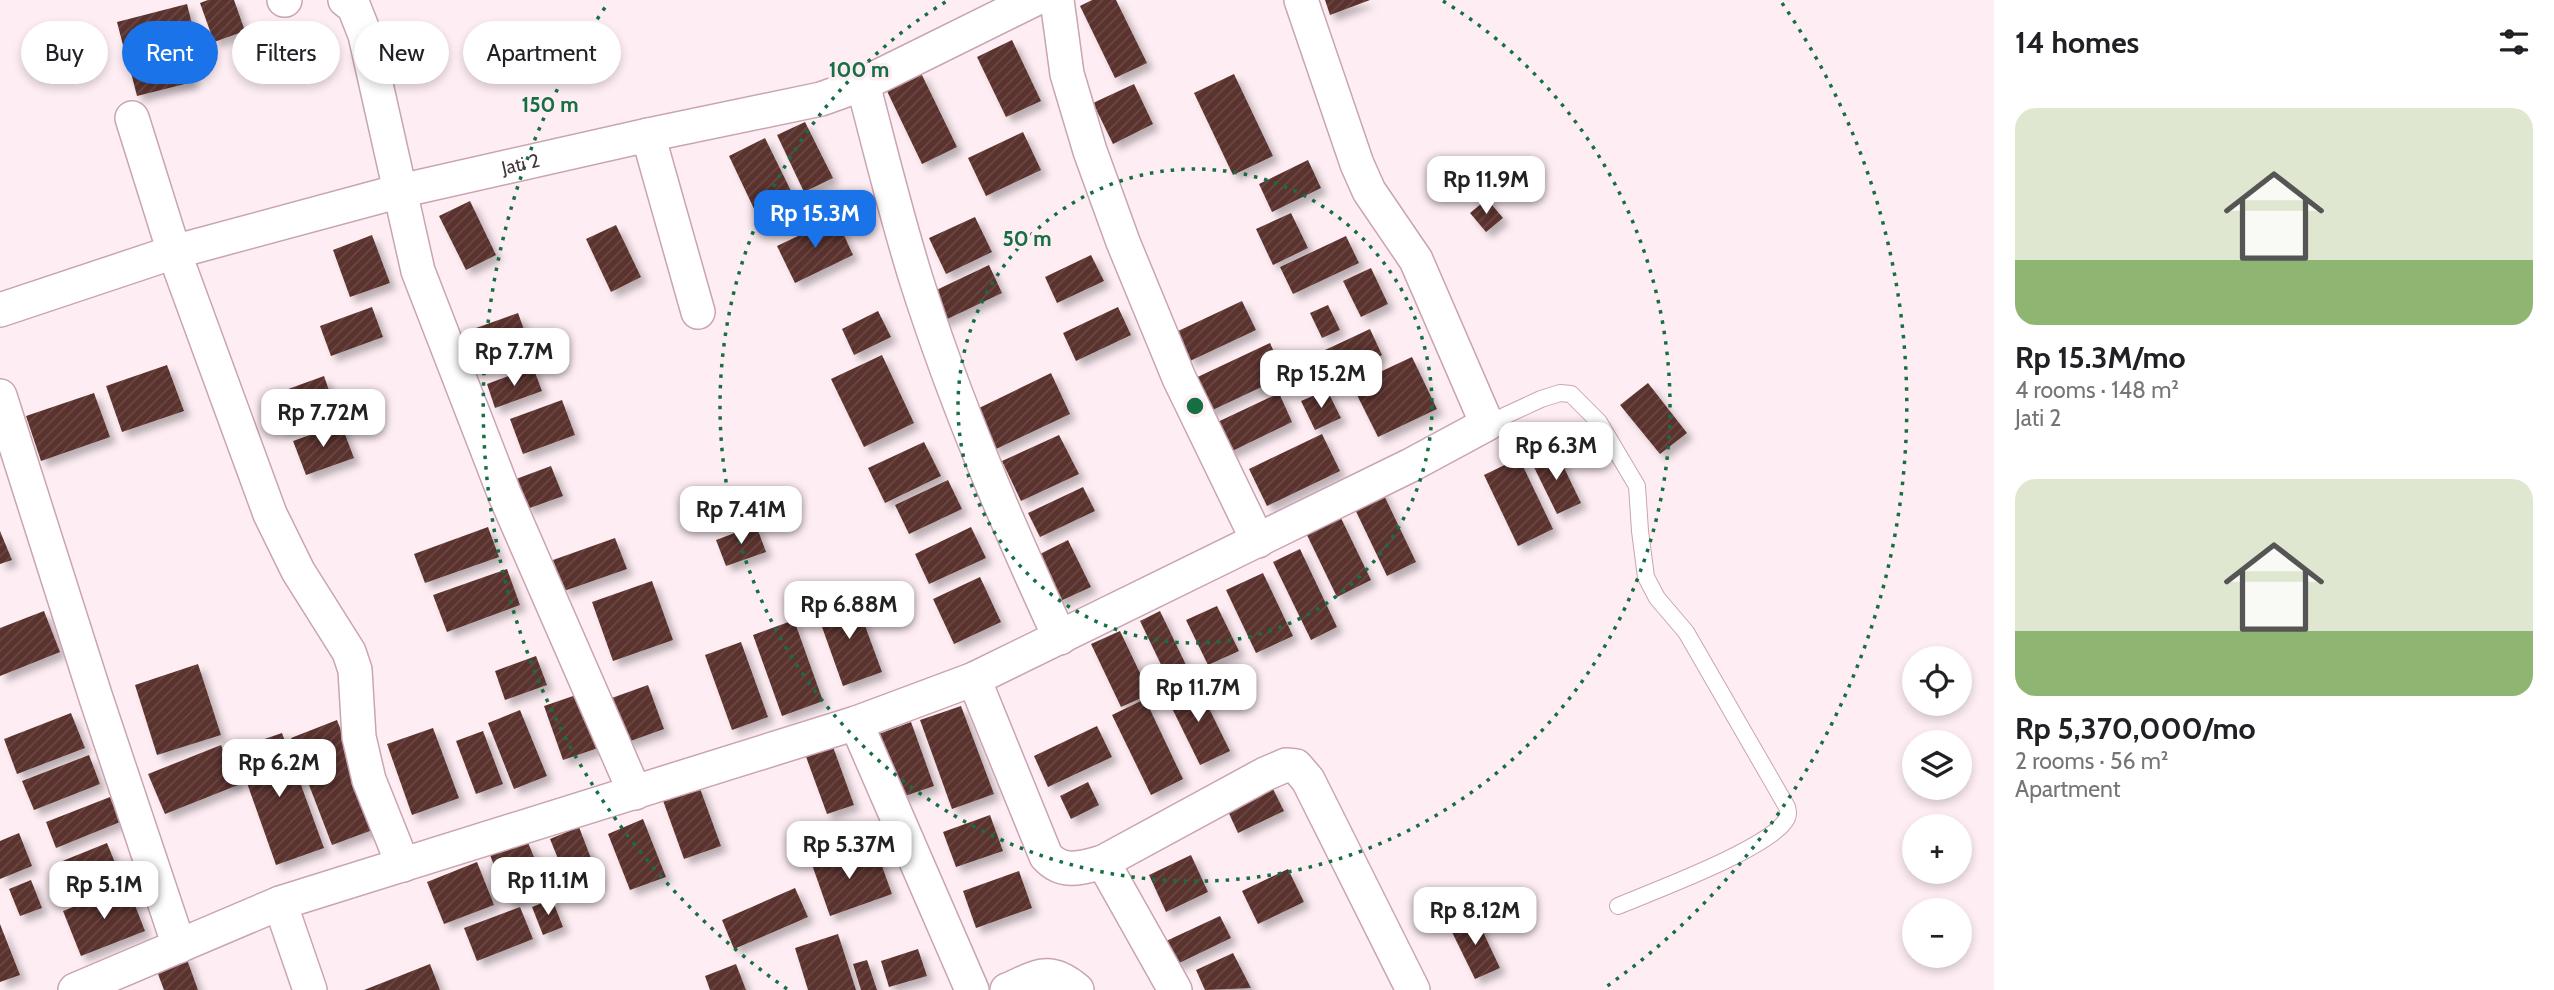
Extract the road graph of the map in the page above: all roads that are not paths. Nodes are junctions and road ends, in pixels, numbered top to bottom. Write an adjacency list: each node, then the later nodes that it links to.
1 (345, 0): 8 (street)
2 (1033, 0): 5 (street, Jati 2)
3 (1057, 0): 14 (street)
4 (1301, 0): 13 (street)
5 (863, 84): 7 (street, Jati 2); 15 (street)
6 (132, 118): 9 (street)
7 (648, 135): 8 (street, Jati 2); 11 (street)
8 (400, 191): 9 (street, Jati 2); 18 (street)
9 (174, 252): 10 (street, Jati 2); 20 (street)
10 (0, 310)
11 (698, 312)
12 (0, 397): 23 (street)
13 (1487, 424): 14 (street); 22 (lane)
14 (1258, 541): 15 (street)
15 (1060, 638): 16 (street)
16 (974, 679): 17 (street); 19 (street)
17 (856, 723): 18 (street); 26 (street)
18 (635, 793): 20 (street)
19 (1103, 862): 29 (street); 30 (street)
20 (403, 865): 21 (street)
21 (280, 903): 23 (street); 25 (street)
22 (1618, 906)
23 (179, 946): 24 (street)
24 (85, 988)
25 (310, 990)
26 (972, 990)
27 (1007, 990): 28 (street)
28 (1077, 990)
29 (1175, 990)
30 (1413, 990)

